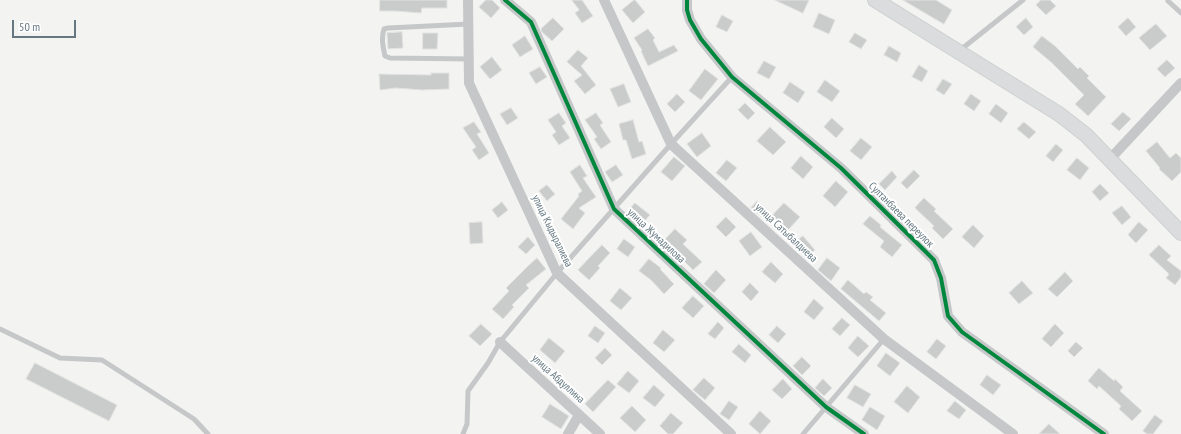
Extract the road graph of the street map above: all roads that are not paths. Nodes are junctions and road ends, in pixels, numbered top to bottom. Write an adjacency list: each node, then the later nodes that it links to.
1 (468, 0): 9 (street, улица Кыдыралиева)
2 (505, 0): 16 (street, улица Жумадилова)
3 (604, 0): 14 (street, улица Сатыбалдиева)
4 (687, 0): 12 (street, Султанбаева переулок)
5 (1023, 0): 10 (lane)
6 (1168, 1): 8 (lane)
7 (882, 2): 10 (main road)
8 (1181, 13)
9 (469, 24): 11 (street, улица Кыдыралиева); 11 (lane)
10 (958, 52): 15 (main road)
11 (469, 59): 18 (street, улица Кыдыралиева)
12 (732, 77): 14 (lane); 32 (street, Султанбаева переулок)
13 (1181, 83): 15 (street)
14 (671, 144): 16 (lane); 20 (street, улица Сатыбалдиева)
15 (1110, 159): 17 (main road)
16 (614, 209): 18 (lane); 22 (street, улица Жумадилова)
17 (1181, 233)
18 (557, 273): 21 (lane); 28 (street, улица Кыдыралиева)
19 (0, 329): 24 (lane)
20 (884, 339): 22 (lane); 31 (street, улица Сатыбалдиева)
21 (500, 342): 23 (street, улица Абдуллина); 25 (lane)
22 (826, 407): 29 (lane); 30 (street, улица Жумадилова)
23 (579, 415): 26 (street); 27 (street, улица Абдуллина)
24 (208, 434)
25 (463, 434)
26 (568, 434)
27 (600, 434)
28 (731, 434)
29 (803, 434)
30 (864, 434)
31 (1013, 434)
32 (1104, 434)

